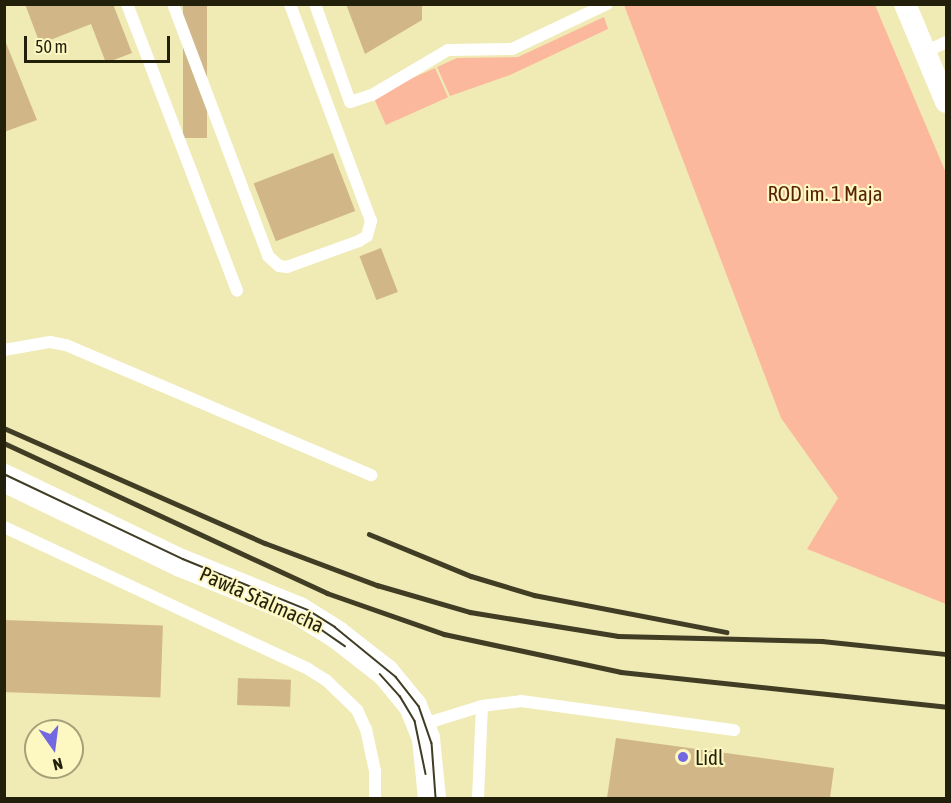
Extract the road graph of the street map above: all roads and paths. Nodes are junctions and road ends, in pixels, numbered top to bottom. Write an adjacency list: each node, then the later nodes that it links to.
1 (127, 4): 10 (lane)
2 (173, 4): 3 (lane)
3 (290, 4)
4 (315, 4): 5 (lane)
5 (607, 4)
6 (905, 4): 8 (street)
7 (946, 42): 8 (lane)
8 (925, 52): 9 (street)
9 (946, 102)
10 (237, 291)
11 (4, 350): 12 (lane)
12 (371, 475)
13 (4, 478): 16 (street, Pawła Stalmacha)
14 (4, 527): 18 (lane)
15 (482, 706): 16 (lane); 17 (lane); 20 (lane)
16 (422, 724): 19 (street, Pawła Stalmacha)
17 (734, 730)
18 (375, 798)
19 (432, 798)
20 (478, 798)

